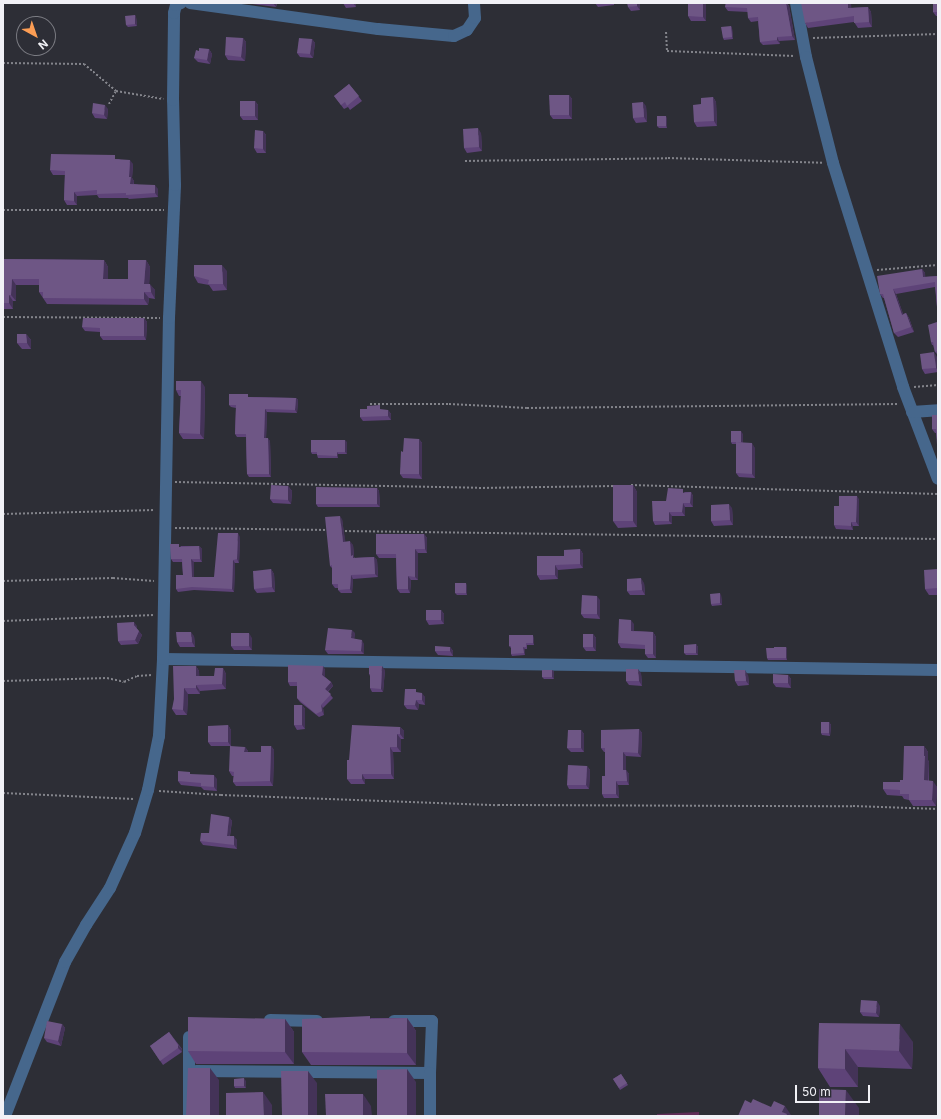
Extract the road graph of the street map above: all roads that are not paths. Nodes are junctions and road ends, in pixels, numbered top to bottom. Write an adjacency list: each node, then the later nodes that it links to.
1 (181, 3): 8 (street)
2 (190, 3): 3 (street)
3 (474, 3)
4 (796, 3): 6 (street)
5 (938, 410): 6 (street)
6 (912, 412): 7 (street)
7 (938, 479)
8 (163, 659): 9 (street); 16 (street)
9 (938, 670)
10 (259, 1020): 11 (street)
11 (330, 1021)
12 (385, 1021): 15 (street)
13 (189, 1027): 14 (street)
14 (190, 1071): 15 (street); 17 (street)
15 (430, 1073): 18 (street)
16 (5, 1116)
17 (189, 1116)
18 (430, 1116)

